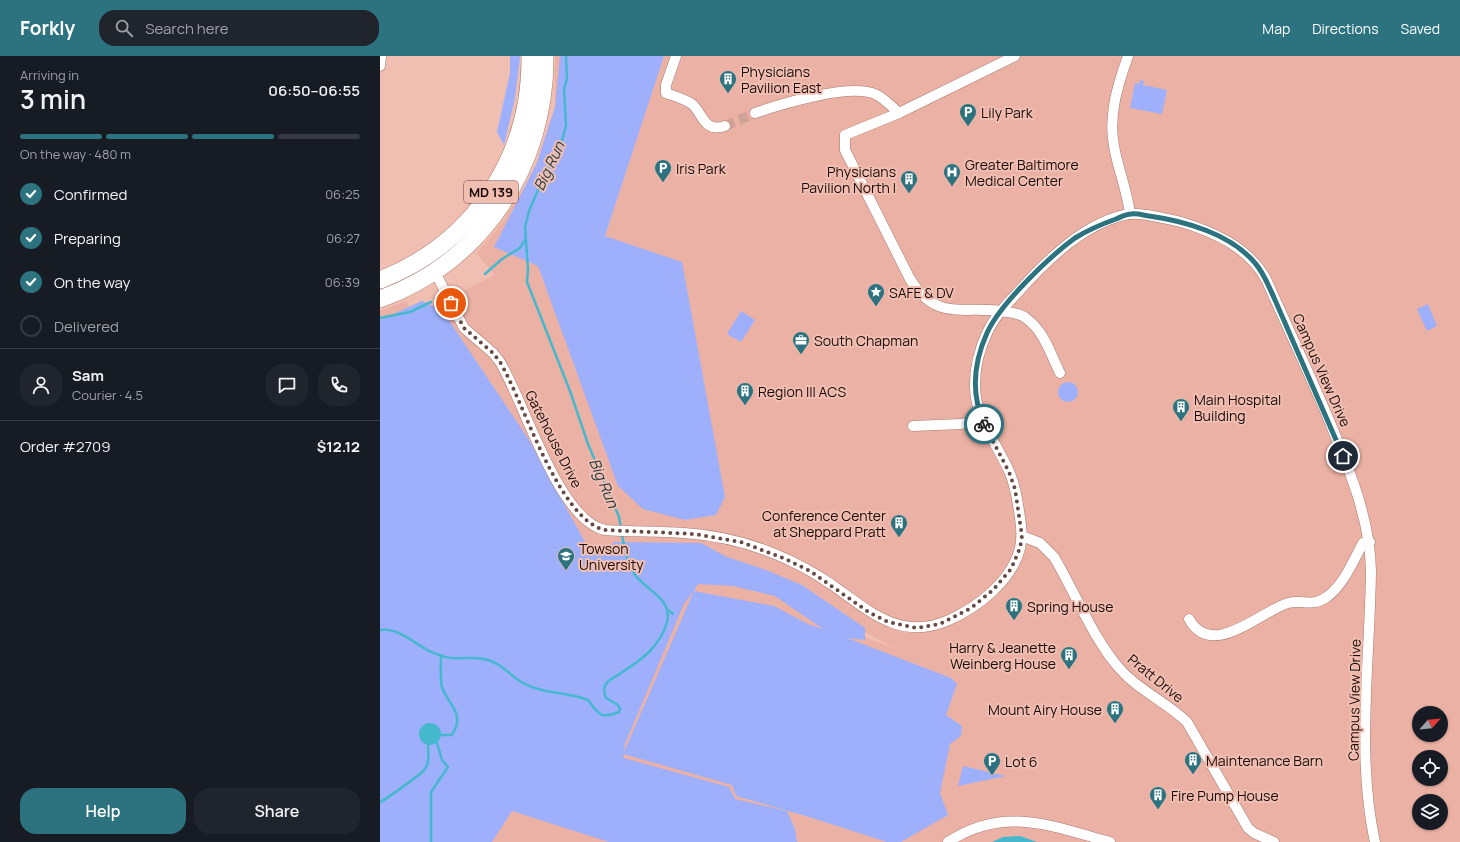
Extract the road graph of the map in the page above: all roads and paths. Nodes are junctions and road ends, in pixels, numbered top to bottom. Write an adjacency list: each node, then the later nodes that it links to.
1 (381, 56): 7 (street)
2 (530, 56): 11 (main road, MD 139)
3 (545, 56): 13 (main road, MD 139)
4 (676, 56): 10 (street)
5 (1015, 56): 9 (street)
6 (1128, 56): 12 (street)
7 (380, 66)
8 (755, 113): 9 (street)
9 (899, 113): 16 (street)
10 (725, 126)
11 (492, 191): 13 (main road); 14 (main road, MD 139)
12 (1130, 214): 16 (street, Gatehouse Drive); 21 (street, Campus View Drive)
13 (435, 272): 14 (main road); 15 (main road, MD 139); 20 (street, Gatehouse Drive)
14 (380, 281)
15 (380, 299)
16 (1001, 311): 17 (street); 18 (street, Gatehouse Drive)
17 (1060, 373)
18 (982, 419): 19 (street); 20 (street, Gatehouse Drive)
19 (913, 426)
20 (1022, 536): 25 (street, Pratt Drive)
21 (1370, 542): 22 (street); 26 (street, Campus View Drive)
22 (1189, 619)
23 (948, 842): 24 (street)
24 (1110, 842)
25 (1274, 842)
26 (1375, 842)

